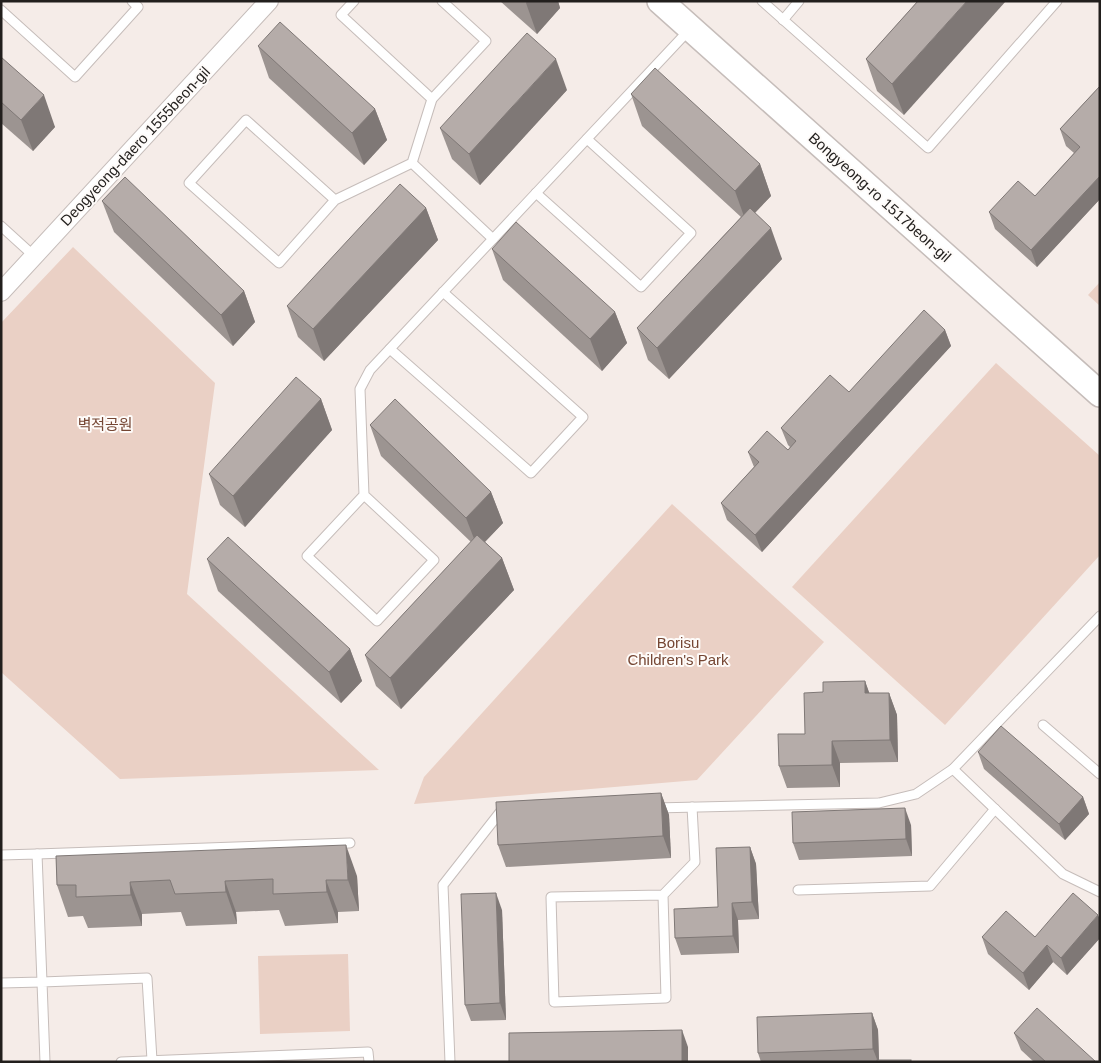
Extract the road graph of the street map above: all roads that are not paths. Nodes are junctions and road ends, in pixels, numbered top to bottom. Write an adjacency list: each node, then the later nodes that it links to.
1 (132, 1): 9 (lane)
2 (269, 1): 19 (street, Deogyeong-daero 1555beon-gil)
3 (354, 1): 12 (lane)
4 (442, 1): 12 (lane)
5 (660, 1): 11 (street, Bongyeong-ro 1517beon-gil)
6 (762, 1): 10 (lane)
7 (799, 1): 10 (lane)
8 (1057, 1): 10 (lane)
9 (1, 10)
10 (783, 20)
11 (690, 28): 13 (lane); 23 (street, Bongyeong-ro 1517beon-gil)
12 (432, 99): 14 (lane)
13 (587, 139): 15 (lane); 15 (lane)
14 (412, 163): 16 (lane); 18 (lane)
15 (536, 193): 18 (lane)
16 (336, 200): 16 (lane)
17 (1, 226): 19 (lane)
18 (493, 239): 21 (lane)
19 (34, 256): 20 (street, Deogyeong-daero 1555beon-gil)
20 (1, 292)
21 (443, 292): 22 (lane); 22 (lane)
22 (390, 349): 24 (lane)
23 (1100, 394)
24 (364, 495): 24 (lane)
25 (1100, 616): 27 (lane)
26 (1042, 725): 28 (lane)
27 (953, 769): 29 (lane); 31 (lane)
28 (1100, 774)
29 (692, 807): 30 (lane); 38 (lane)
30 (644, 808)
31 (995, 809): 36 (lane); 37 (lane)
32 (510, 811): 47 (lane)
33 (350, 843): 34 (lane)
34 (37, 854): 35 (lane); 39 (lane)
35 (1, 856)
36 (798, 890)
37 (1100, 892)
38 (663, 895): 38 (lane)
39 (42, 982): 40 (lane); 42 (lane); 44 (lane)
40 (1, 984)
41 (257, 1059): 43 (lane); 46 (lane)
42 (152, 1060): 43 (lane); 45 (lane)
43 (204, 1060)
44 (45, 1062)
45 (121, 1062)
46 (368, 1062)
47 (450, 1062)

